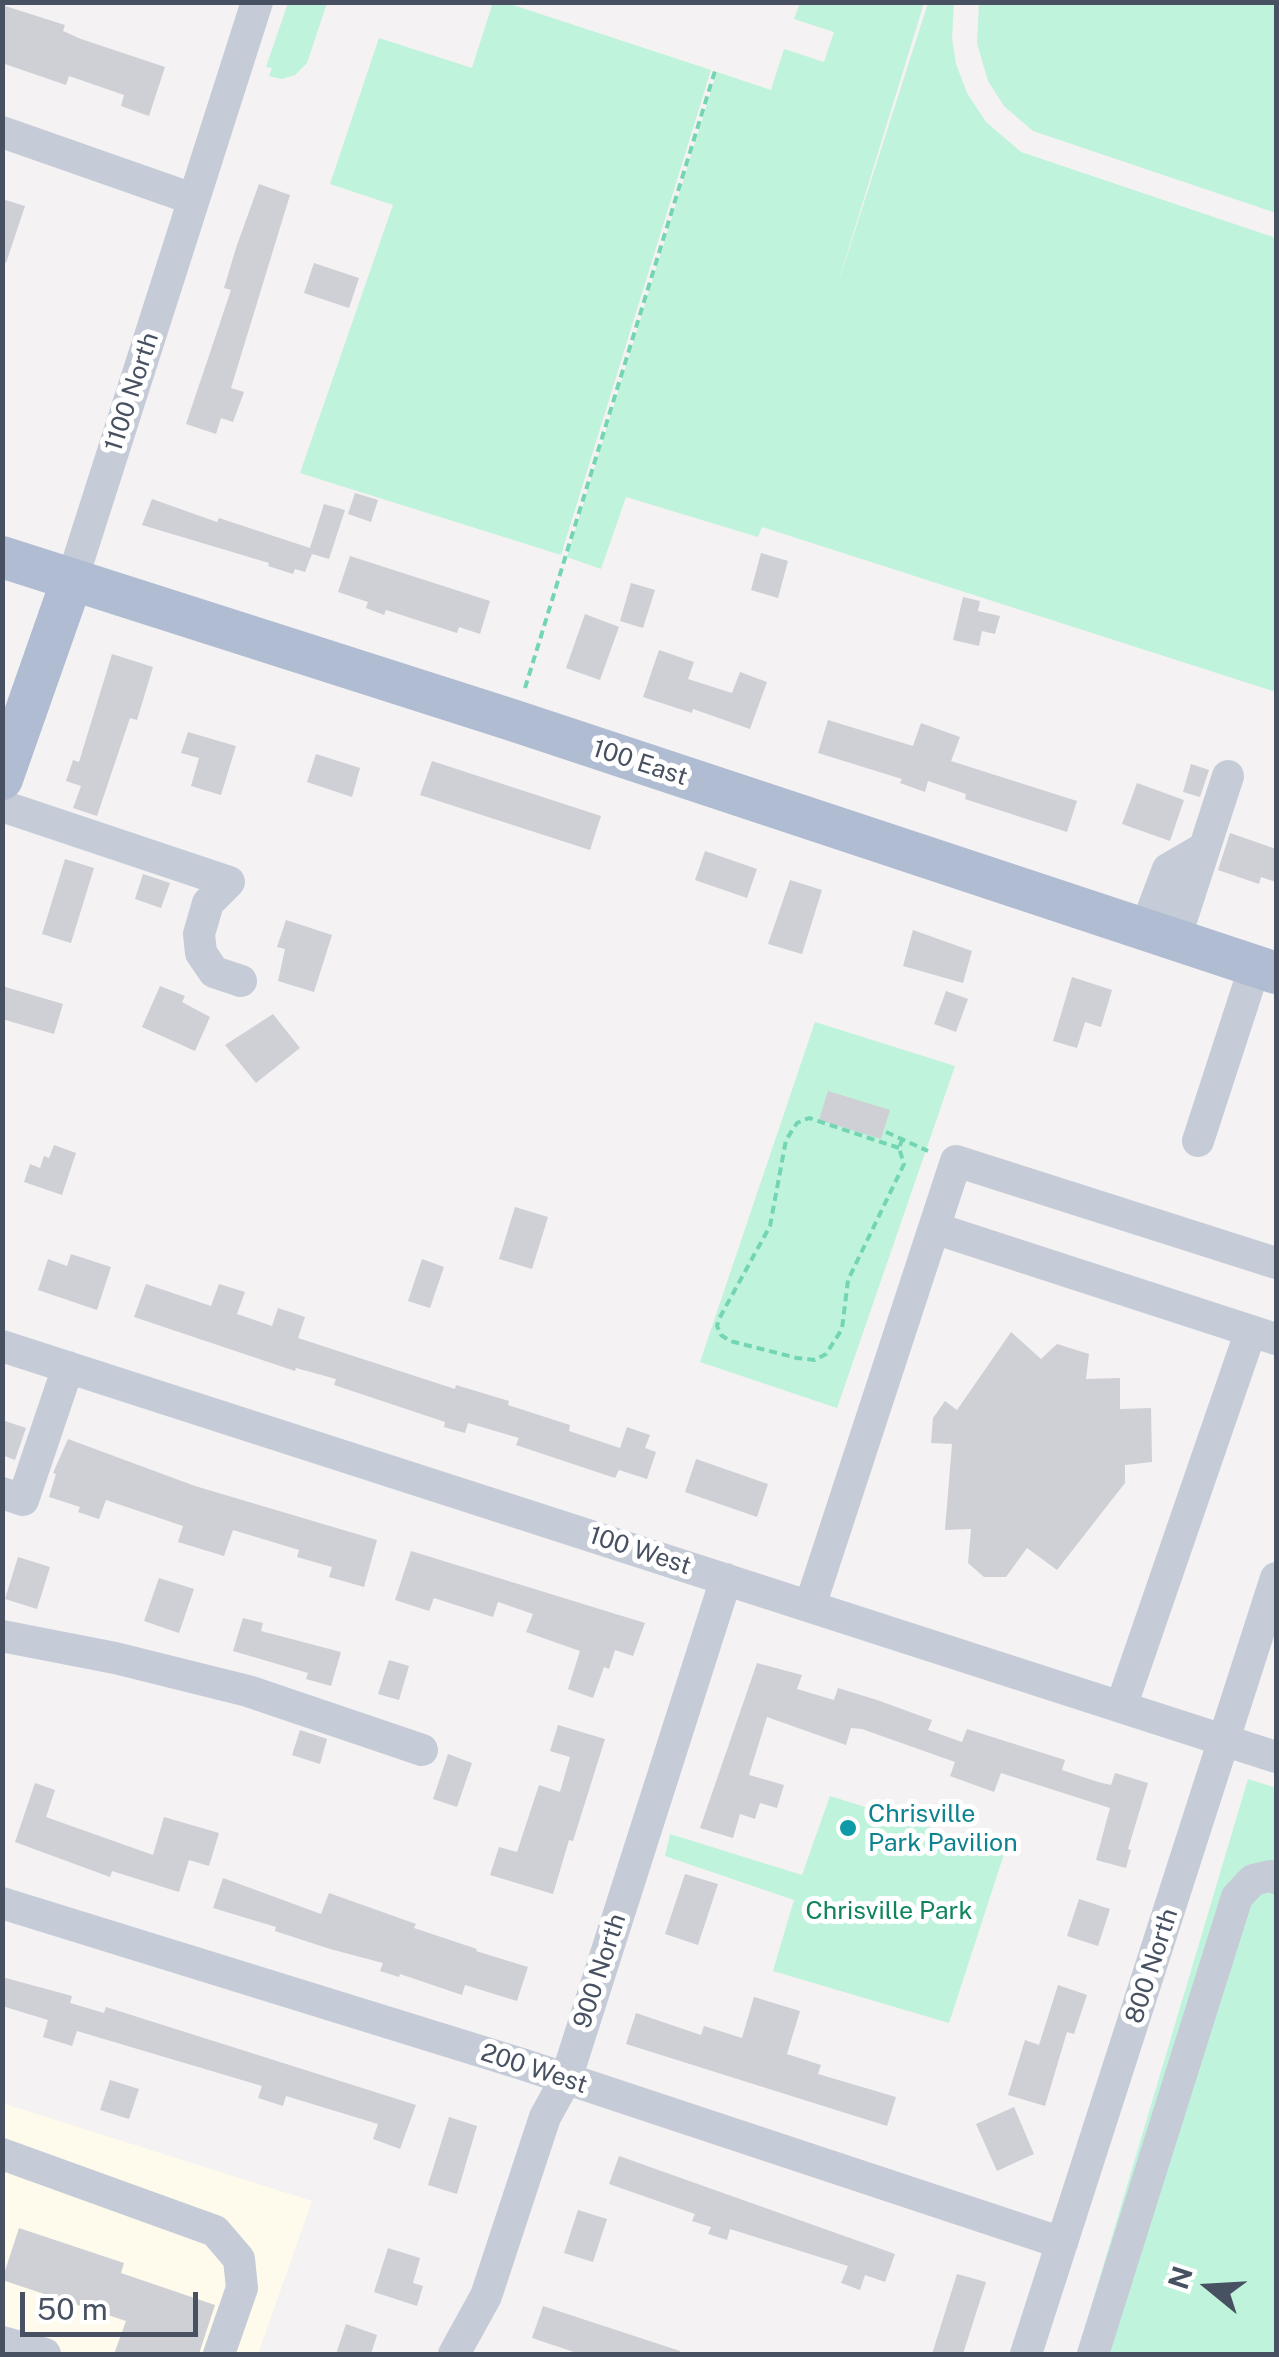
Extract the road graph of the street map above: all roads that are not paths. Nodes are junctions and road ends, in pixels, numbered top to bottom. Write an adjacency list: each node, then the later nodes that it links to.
1 (256, 2): 3 (street, 1100 North)
2 (2, 132): 3 (street)
3 (194, 199): 5 (street, 1100 North)
4 (2, 557): 5 (main road, 100 East)
5 (72, 580): 7 (main road, 1100 North); 9 (main road, 100 East)
6 (1228, 776): 9 (street)
7 (2, 779)
8 (2, 806): 11 (street)
9 (1160, 934): 10 (main road, 100 East)
10 (1266, 970): 12 (street)
11 (241, 980)
12 (1198, 1141)
13 (934, 1228): 14 (street); 15 (street); 21 (street)
14 (1276, 1263)
15 (1264, 1335): 23 (street)
16 (2, 1346): 17 (street, 100 West)
17 (68, 1367): 18 (street); 19 (street, 100 West)
18 (2, 1493)
19 (726, 1578): 21 (street, 100 West); 29 (street, 900 North)
20 (1276, 1578): 24 (street, 800 North)
21 (810, 1606): 23 (street, 100 West)
22 (2, 1636): 25 (street)
23 (1121, 1707): 24 (street, 100 West)
24 (1226, 1741): 26 (street, 100 West); 31 (street, 800 North)
25 (422, 1750)
26 (1276, 1757)
27 (1276, 1878): 37 (street)
28 (2, 1903): 29 (street, 200 West)
29 (566, 2078): 31 (street, 200 West); 35 (street, 900 North)
30 (2, 2154): 34 (street)
31 (1062, 2243): 36 (street, 800 North)
32 (2, 2342): 33 (street)
33 (44, 2354)
34 (219, 2354)
35 (454, 2354)
36 (1026, 2354)
37 (1094, 2354)

